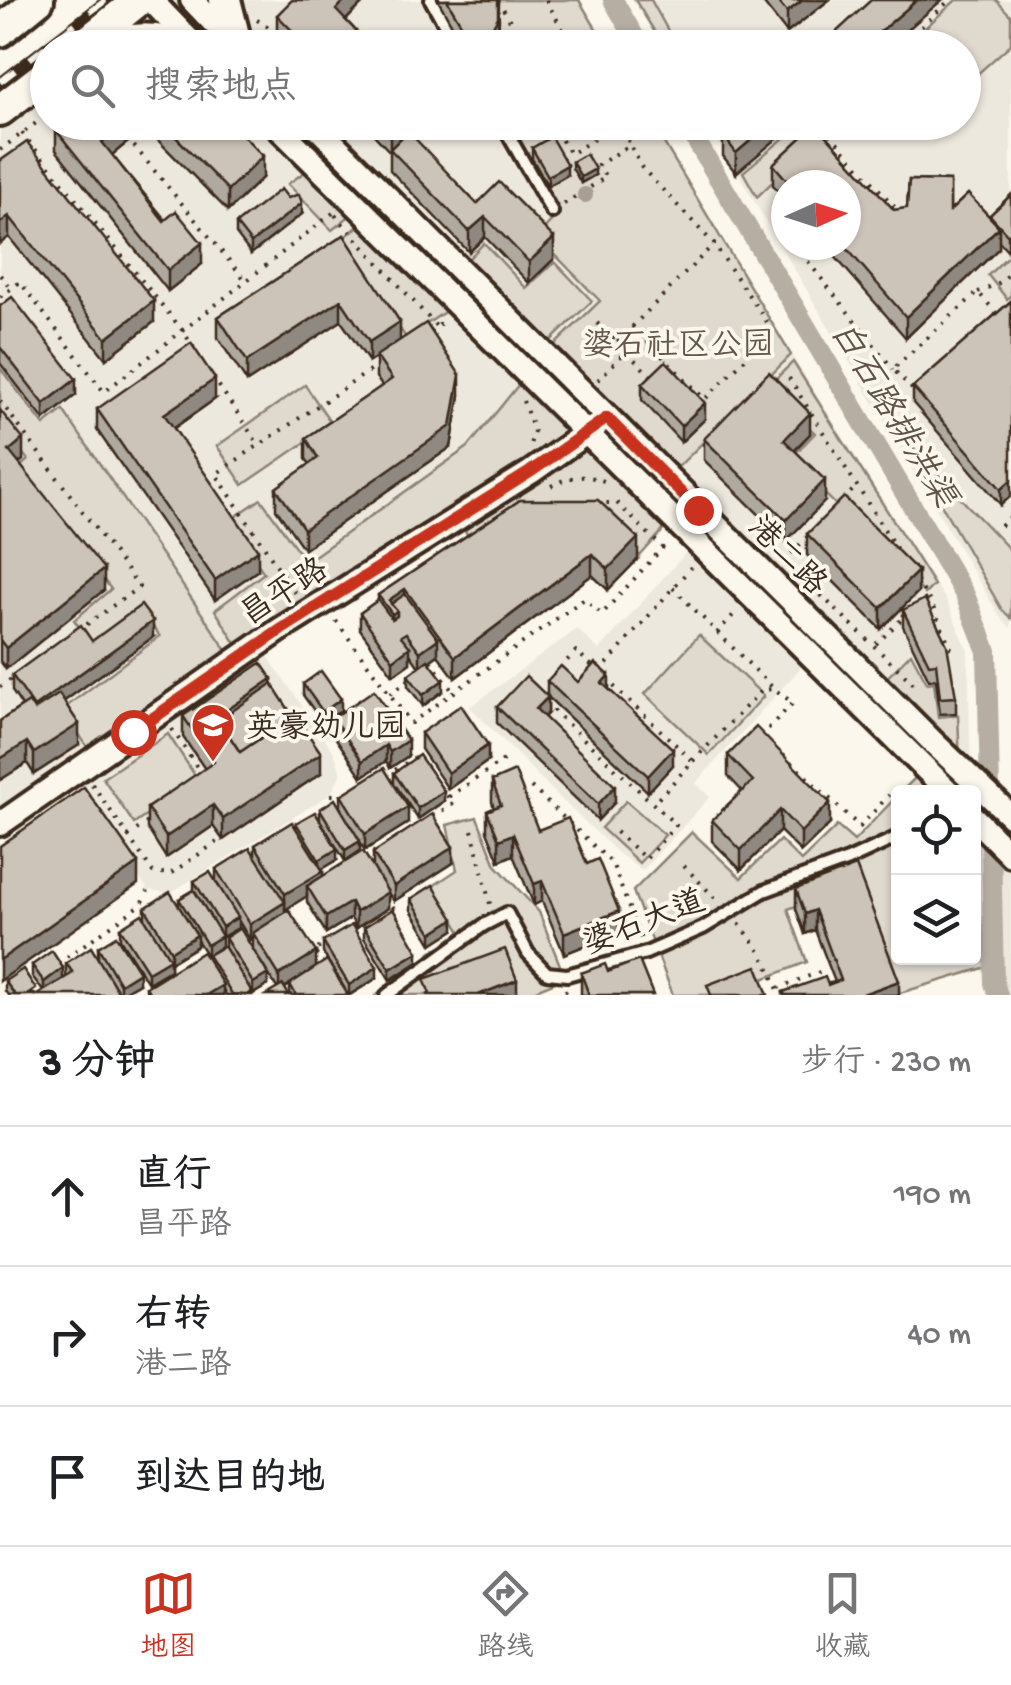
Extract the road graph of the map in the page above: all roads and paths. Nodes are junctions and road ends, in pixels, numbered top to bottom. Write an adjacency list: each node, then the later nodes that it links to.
1 (38, 0): 10 (main road)
2 (139, 0): 11 (main road)
3 (151, 0): 12 (street)
4 (192, 0): 13 (street)
5 (225, 0): 14 (main road)
6 (431, 0): 15 (lane)
7 (498, 0): 16 (path)
8 (546, 0): 17 (path)
9 (950, 0): 18 (path)
10 (11, 17)
11 (102, 30)
12 (178, 30)
13 (220, 30)
14 (232, 30)
15 (448, 30)
16 (516, 30)
17 (563, 30)
18 (918, 30)
19 (30, 87): 20 (main road)
20 (0, 110)
21 (30, 128): 22 (path)
22 (22, 134): 32 (path); 48 (path)
23 (290, 140): 62 (street, 港二路)
24 (330, 140): 59 (street, 港二路)
25 (511, 140): 34 (lane)
26 (562, 140): 27 (path)
27 (591, 140)
28 (627, 140): 30 (path)
29 (835, 140): 36 (path)
30 (630, 145): 34 (path); 37 (path)
31 (134, 146): 41 (path)
32 (0, 150)
33 (319, 199): 35 (path)
34 (552, 212)
35 (333, 213): 41 (path); 49 (path)
36 (904, 217)
37 (714, 244): 47 (path); 47 (path)
38 (806, 260): 55 (path)
39 (1011, 272): 43 (path)
40 (0, 275): 42 (path)
41 (246, 282): 48 (path)
42 (10, 289): 44 (path); 48 (path)
43 (978, 292): 45 (path); 55 (path)
44 (0, 297)
45 (997, 314)
46 (596, 322): 50 (path)
47 (632, 326): 50 (path)
48 (183, 331): 51 (path)
49 (420, 337)
50 (617, 342): 52 (path)
51 (194, 347)
52 (626, 351): 56 (path); 59 (path)
53 (388, 359): 63 (path)
54 (204, 364): 63 (path)
55 (893, 368): 58 (path)
56 (654, 378)
57 (789, 378): 65 (path)
58 (912, 389)
59 (584, 395): 61 (street, 港二路)
60 (0, 401): 85 (path)
61 (607, 418): 62 (street, 昌平路); 78 (street, 港二路)
62 (586, 433): 71 (street, 港二路); 83 (street, 昌平路)
63 (258, 446): 83 (path)
64 (610, 484): 66 (path)
65 (857, 486): 68 (path); 77 (path)
66 (543, 490)
67 (580, 502): 74 (path)
68 (833, 511)
69 (1011, 517): 70 (path)
70 (1001, 526)
71 (682, 528): 74 (path); 75 (street, 港二路)
72 (759, 536): 76 (path)
73 (809, 536): 76 (path)
74 (663, 548): 96 (path)
75 (705, 551): 80 (path); 81 (street, 港二路)
76 (784, 560): 78 (path); 87 (path)
77 (906, 564)
78 (768, 578): 89 (street, 港二路)
79 (916, 579): 88 (path)
80 (672, 588): 86 (path); 90 (path)
81 (751, 596): 86 (path); 111 (street, 港二路)
82 (913, 608): 87 (path)
83 (308, 612): 121 (street, 昌平路)
84 (336, 620): 97 (path)
85 (77, 631)
86 (717, 633): 95 (path)
87 (874, 646): 89 (path); 94 (path)
88 (954, 654)
89 (855, 665): 118 (street, 港二路)
90 (600, 673): 92 (path); 105 (path)
91 (16, 676): 93 (path)
92 (549, 680)
93 (0, 687)
94 (918, 688)
95 (774, 689): 102 (path); 105 (path)
96 (454, 692): 97 (path); 97 (path)
97 (390, 694)
98 (536, 694): 117 (path)
99 (338, 723): 101 (path)
100 (172, 729): 108 (path)
101 (322, 734)
102 (762, 735)
103 (776, 749): 114 (path)
104 (508, 758): 116 (path)
105 (693, 761): 117 (path)
106 (428, 770): 107 (path)
107 (386, 775)
108 (206, 782)
109 (92, 784): 125 (path)
110 (438, 784): 116 (path)
111 (939, 785)
112 (531, 787): 138 (path)
113 (352, 794): 115 (path)
114 (889, 795)
115 (332, 796)
116 (448, 798): 120 (path)
117 (653, 804): 123 (path)
118 (1005, 810)
119 (160, 814): 125 (path)
120 (423, 822)
121 (0, 824)
122 (981, 825): 129 (street)
123 (610, 826)
124 (472, 830): 136 (path)
125 (128, 836): 128 (path)
126 (393, 840): 130 (path)
127 (891, 840): 134 (lane, 婆石大道)
128 (217, 842)
129 (1006, 851)
130 (363, 858)
131 (684, 866): 134 (path)
132 (148, 891): 139 (path)
133 (387, 897): 135 (path)
134 (729, 912): 138 (lane, 婆石大道); 142 (path)
135 (383, 917)
136 (494, 920): 138 (lane, 婆石大道); 143 (lane)
137 (331, 940): 140 (path)
138 (646, 953)
139 (58, 964)
140 (325, 970)
141 (825, 970): 142 (path)
142 (778, 992)
143 (387, 995)
144 (554, 995): 145 (path)
145 (575, 995)

